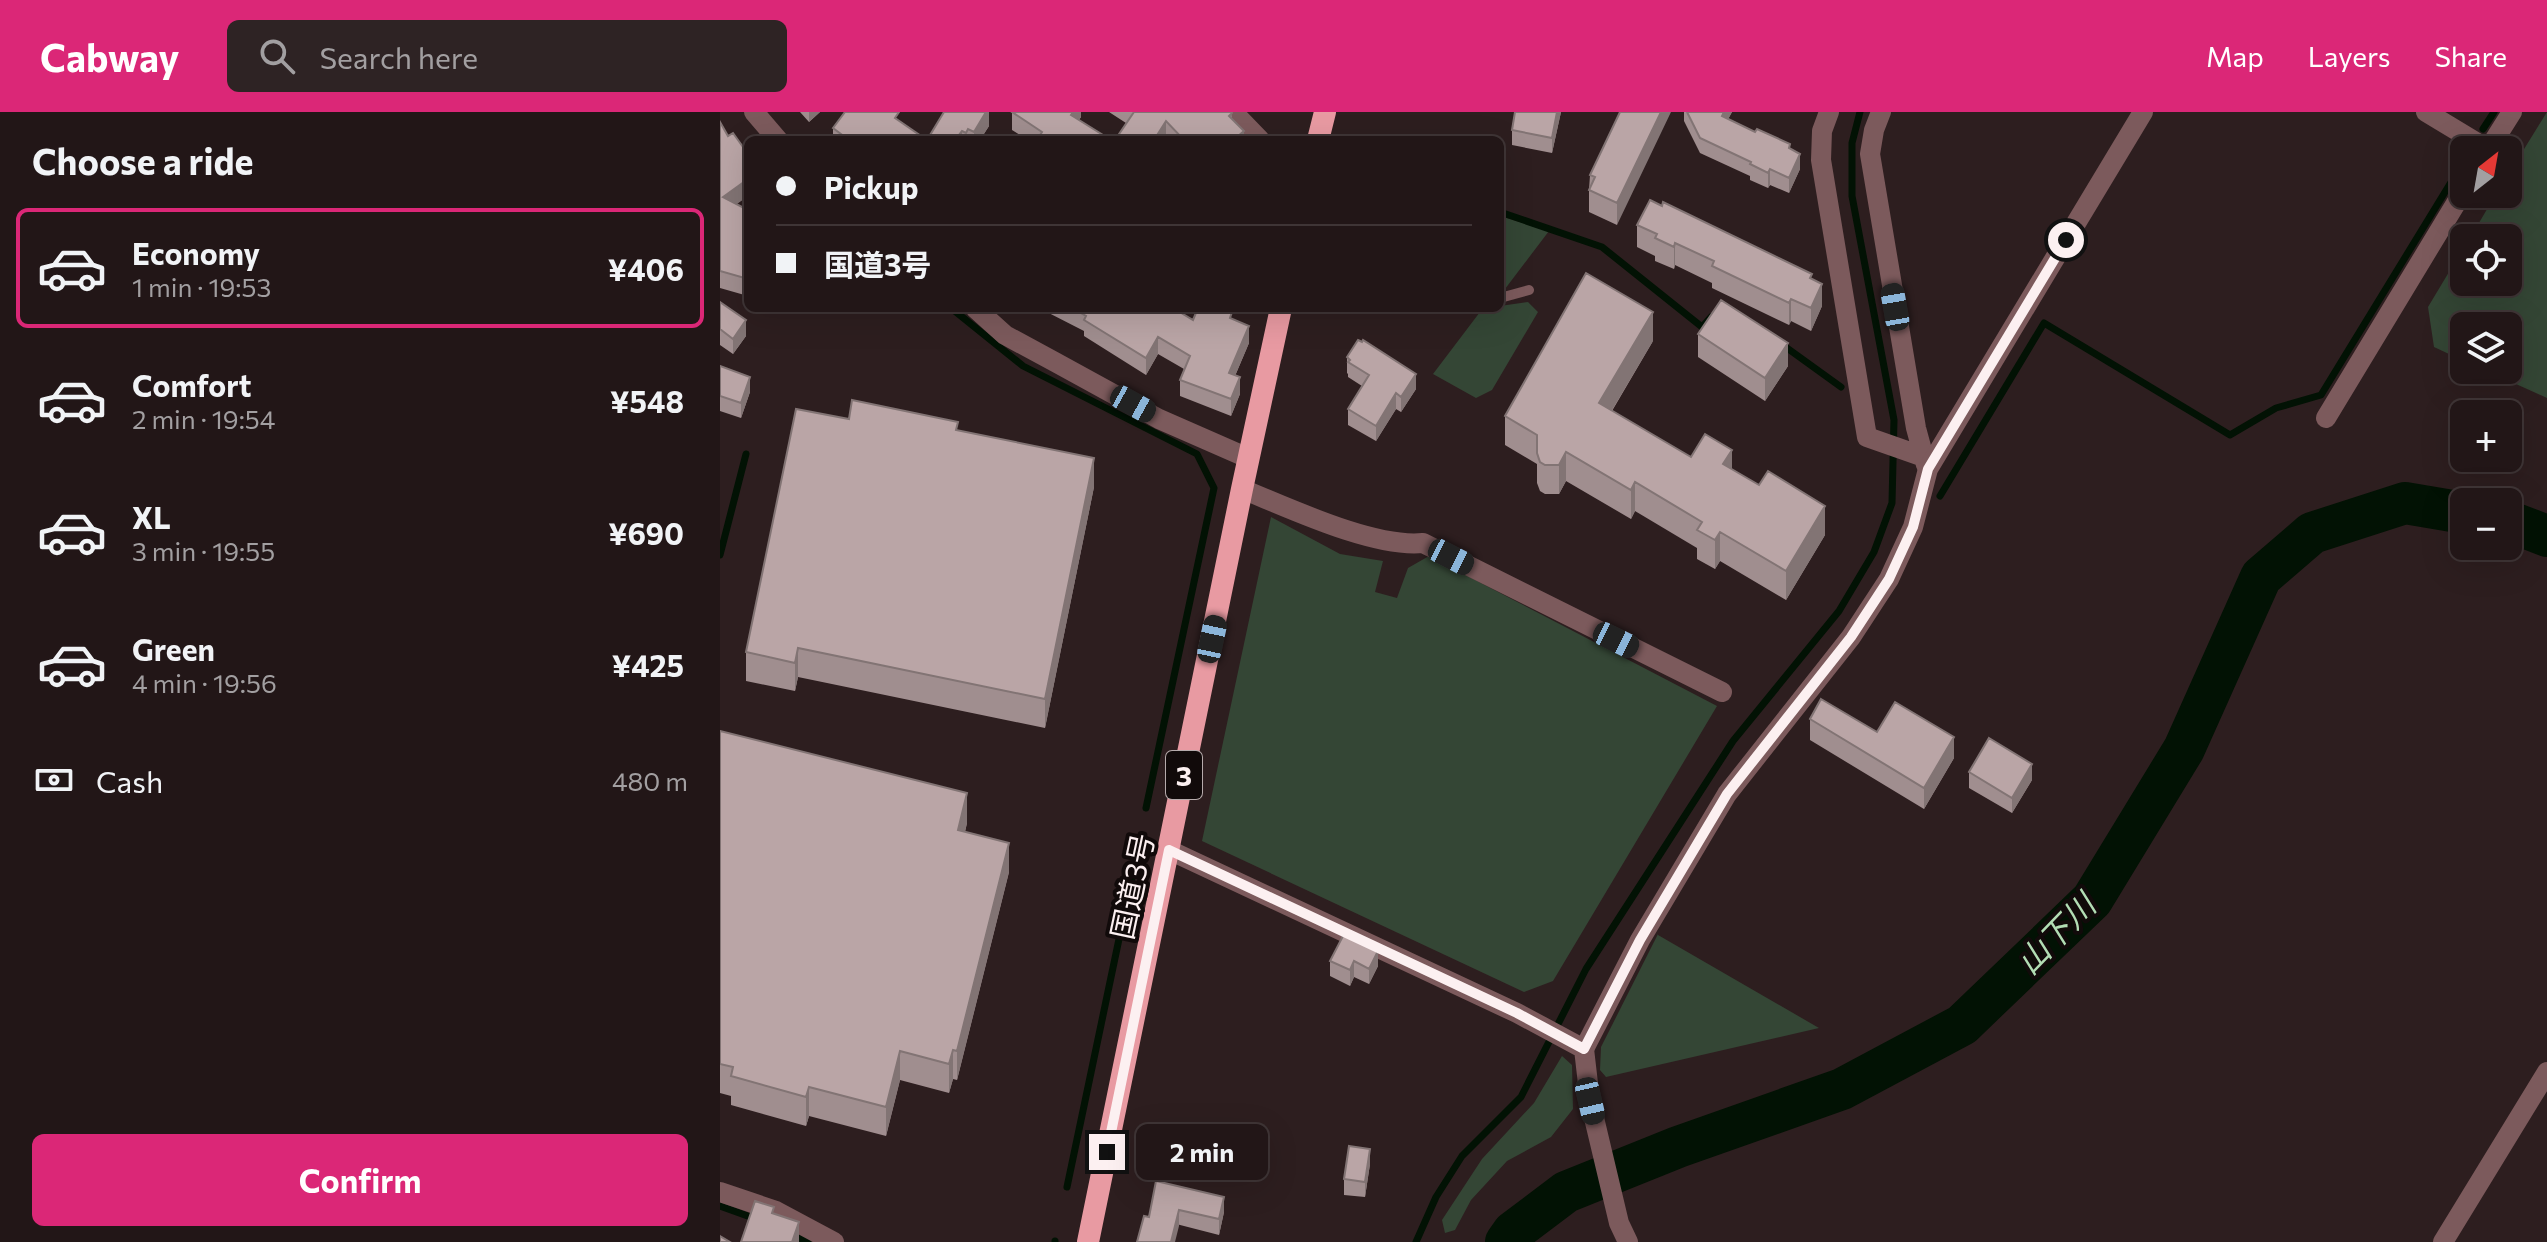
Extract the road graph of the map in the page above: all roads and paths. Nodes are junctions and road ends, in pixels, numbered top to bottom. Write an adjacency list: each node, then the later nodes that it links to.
1 (754, 112): 9 (street)
2 (1233, 112): 10 (street)
3 (1325, 112): 11 (highway)
4 (1829, 112): 21 (street)
5 (1881, 112): 21 (street)
6 (2143, 112): 21 (street)
7 (2426, 112): 12 (street)
8 (2512, 112): 13 (street)
9 (775, 136)
10 (1256, 136)
11 (1319, 136)
12 (2466, 136)
13 (2497, 136)
14 (2453, 208): 19 (street)
15 (1529, 290): 16 (lane)
16 (1504, 297)
17 (979, 312): 20 (street)
18 (1280, 312): 20 (highway, 国道3号 / 3)
19 (2326, 418)
20 (1248, 458): 22 (highway, 国道3号 / 3)
21 (1926, 463): 25 (street)
22 (1242, 489): 23 (street); 24 (highway, 国道3号 / 3)
23 (1722, 692)
24 (1169, 850): 25 (street); 29 (highway, 国道3号 / 3)
25 (1584, 1049): 30 (street)
26 (2547, 1072): 31 (street)
27 (720, 1192): 28 (street)
28 (834, 1242)
29 (1088, 1242)
30 (1628, 1242)
31 (2443, 1242)

